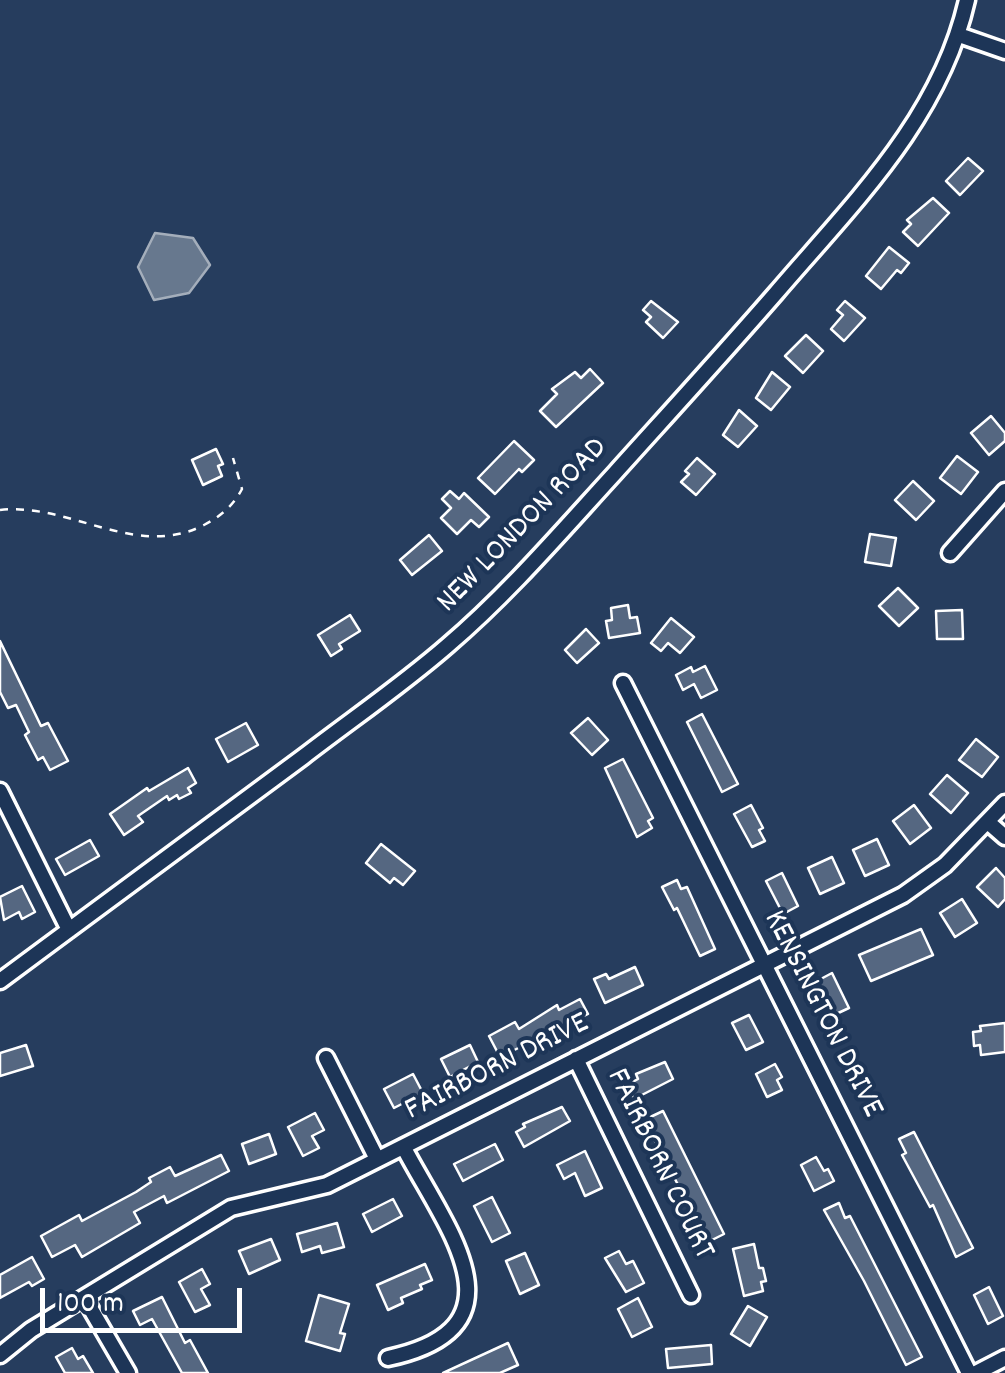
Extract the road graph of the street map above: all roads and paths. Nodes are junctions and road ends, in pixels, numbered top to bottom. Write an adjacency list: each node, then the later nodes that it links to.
1 (967, 0): 2 (street, NEW LONDON ROAD)
2 (959, 35): 3 (street); 13 (street, NEW LONDON ROAD)
3 (1005, 52)
4 (232, 458): 6 (path)
5 (1005, 490): 7 (street)
6 (0, 510)
7 (950, 553)
8 (623, 682): 14 (street, KENSINGTON DRIVE)
9 (0, 790): 13 (street)
10 (1005, 803): 11 (street, FAIRBORN DRIVE)
11 (989, 822): 12 (street); 14 (street, FAIRBORN DRIVE)
12 (1005, 836)
13 (69, 930): 15 (street, NEW LONDON ROAD)
14 (765, 964): 17 (street, FAIRBORN DRIVE); 26 (street, KENSINGTON DRIVE)
15 (0, 981)
16 (326, 1058): 19 (street)
17 (576, 1059): 18 (street, FAIRBORN DRIVE); 20 (street, FAIRBORN COURT)
18 (404, 1148): 19 (street, FAIRBORN DRIVE); 23 (street)
19 (377, 1159): 21 (street, FAIRBORN DRIVE)
20 (691, 1294)
21 (85, 1299): 22 (street, FAIRBORN DRIVE); 25 (street)
22 (0, 1355)
23 (388, 1358)
24 (1005, 1358): 26 (street)
25 (128, 1373)
26 (972, 1373)

